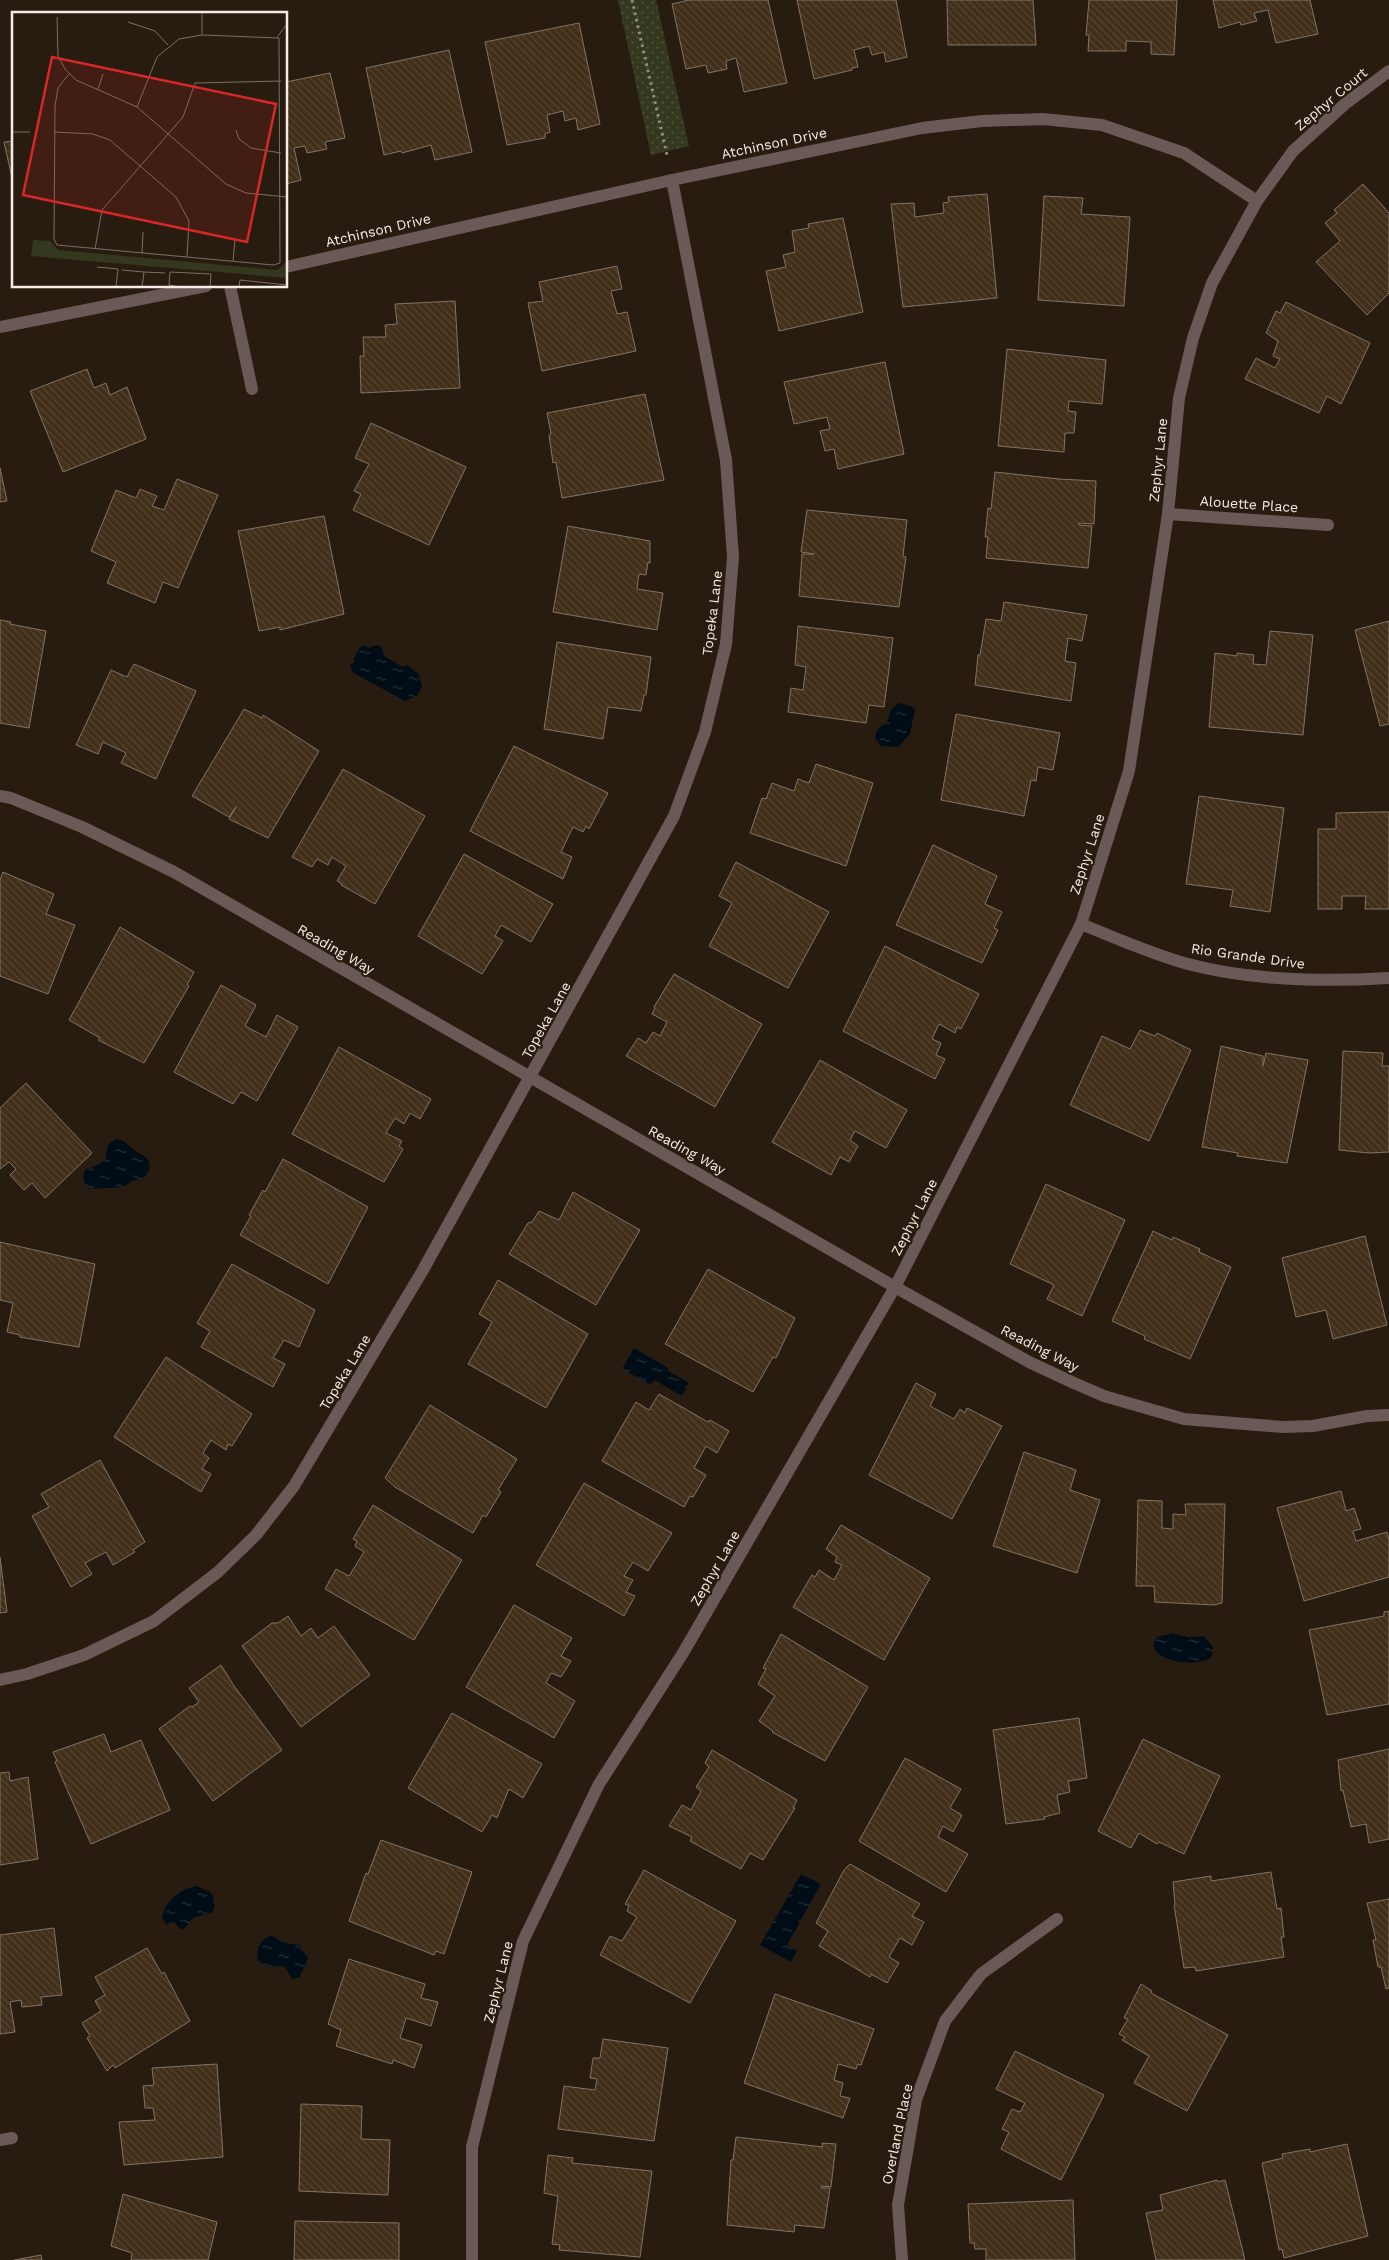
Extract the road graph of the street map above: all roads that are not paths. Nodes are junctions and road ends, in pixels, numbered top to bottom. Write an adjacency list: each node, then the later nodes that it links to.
1 (1389, 71): 2 (street, Zephyr Court)
2 (1293, 151): 4 (street, Zephyr Lane)
3 (672, 180): 4 (street, Atchinson Drive); 5 (street, Atchinson Drive); 15 (street, Topeka Lane)
4 (1257, 201): 10 (street, Zephyr Lane)
5 (288, 267)
6 (196, 288): 8 (street)
7 (230, 288): 9 (street)
8 (0, 327)
9 (252, 389)
10 (1168, 514): 11 (street, Alouette Place); 13 (street, Zephyr Lane)
11 (1328, 525)
12 (0, 796): 15 (street, Reading Way)
13 (1080, 924): 14 (street, Rio Grande Drive); 16 (street, Zephyr Lane)
14 (1389, 978)
15 (531, 1078): 16 (street, Reading Way); 18 (street, Topeka Lane)
16 (895, 1287): 17 (street, Reading Way); 20 (street, Zephyr Lane)
17 (1389, 1415)
18 (0, 1680)
19 (1057, 1919): 21 (street, Overland Place)
20 (472, 2260)
21 (902, 2260)

